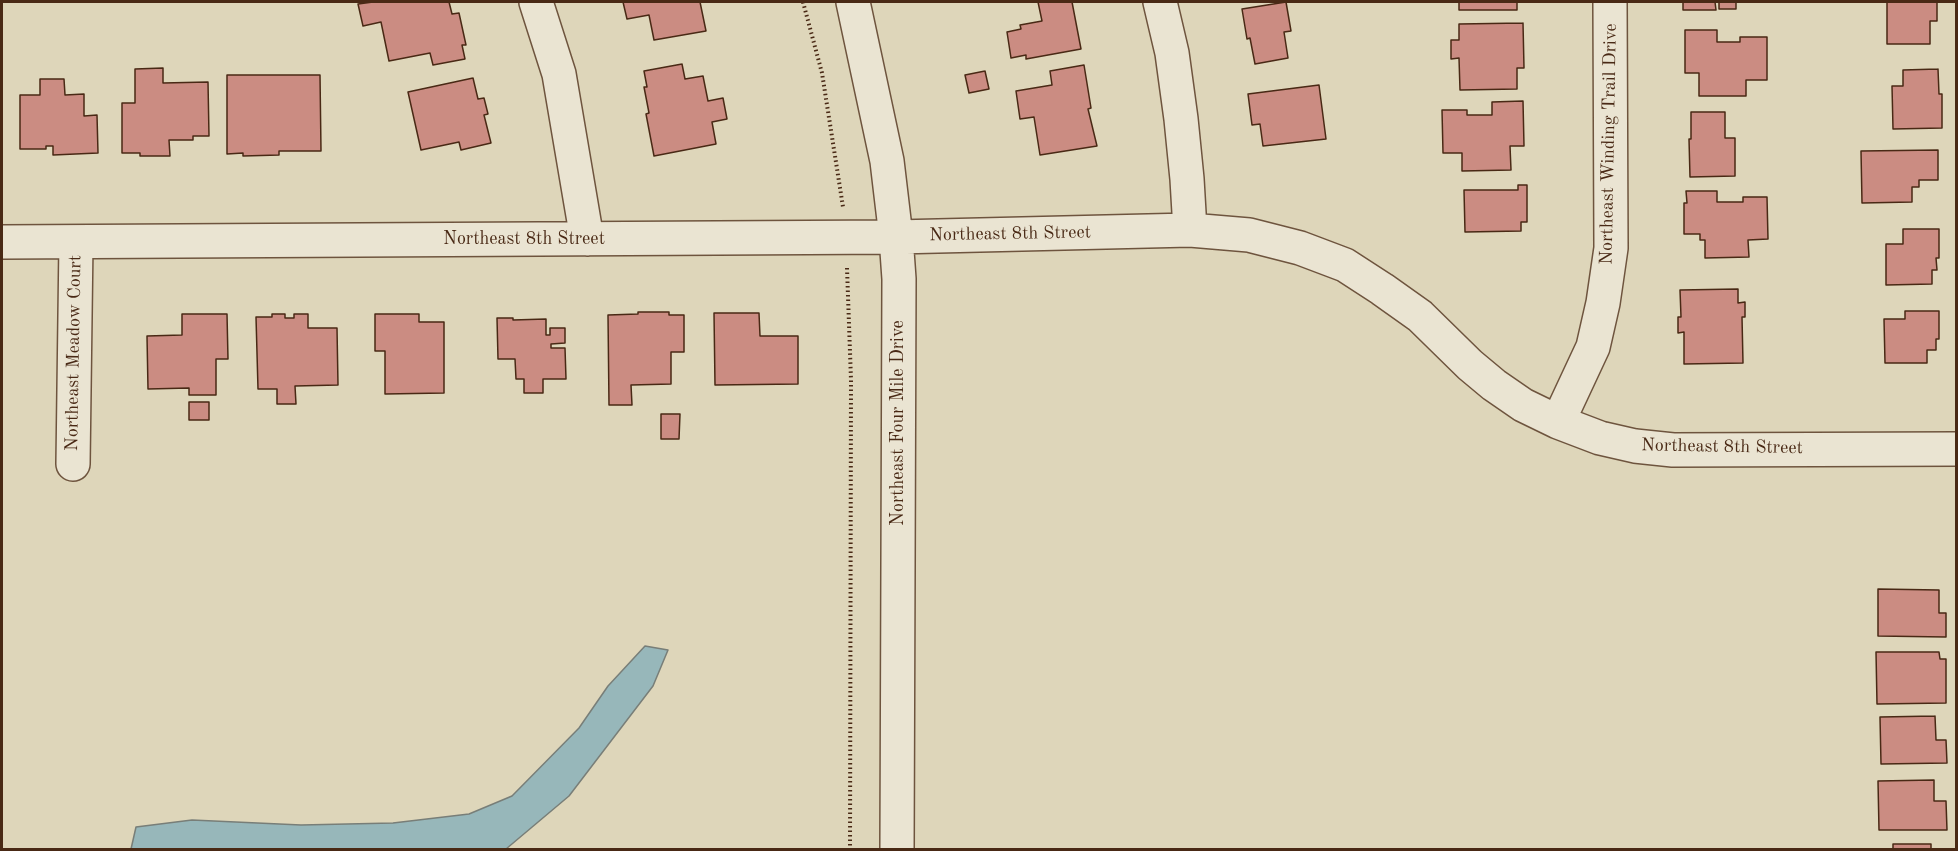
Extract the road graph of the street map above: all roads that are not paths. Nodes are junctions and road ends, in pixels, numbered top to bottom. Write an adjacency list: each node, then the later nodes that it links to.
1 (536, 2): 7 (street)
2 (853, 2): 6 (street, Northeast Four Mile Drive)
3 (1160, 2): 5 (street)
4 (1610, 2): 10 (street, Northeast Winding Trail Drive)
5 (1190, 230): 6 (street, Northeast 8th Street); 10 (street, Northeast 8th Street)
6 (896, 237): 7 (street, Northeast 8th Street); 13 (street, Northeast Four Mile Drive)
7 (587, 239): 9 (street, Northeast 8th Street)
8 (2, 242): 9 (street, Northeast 8th Street)
9 (76, 242): 12 (street, Northeast Meadow Court)
10 (1558, 422): 11 (street, Northeast 8th Street)
11 (1956, 448)
12 (73, 464)
13 (897, 849)

